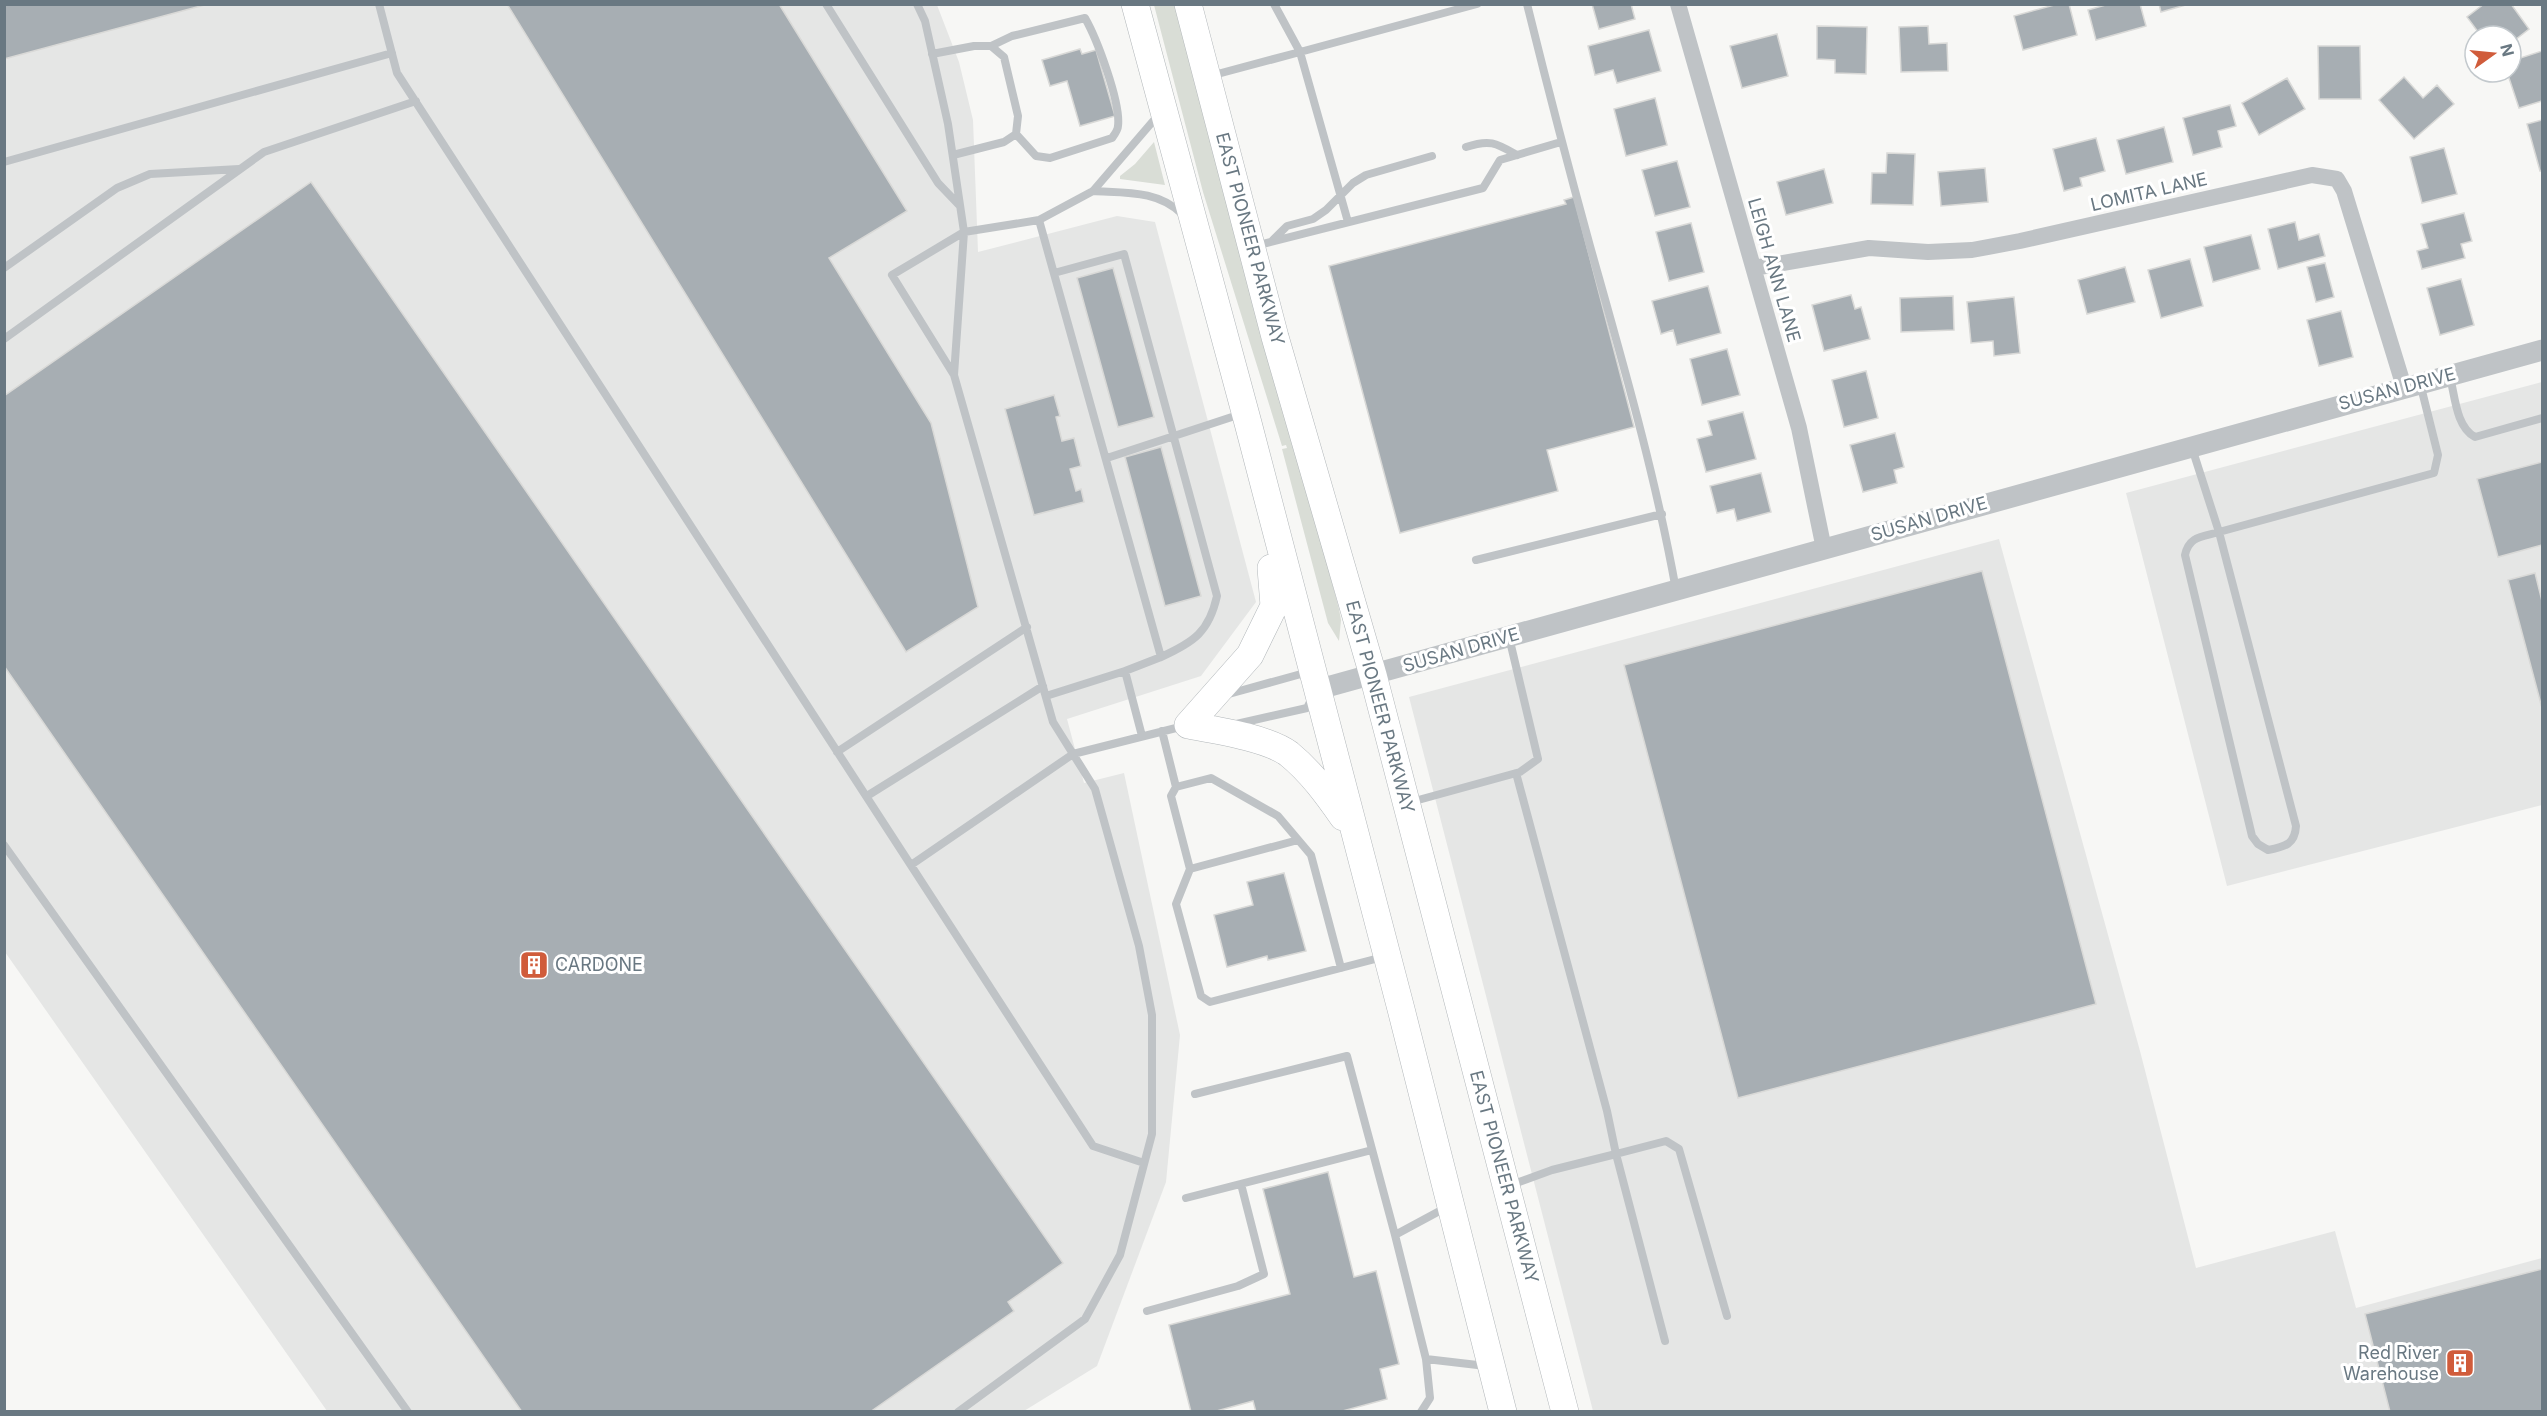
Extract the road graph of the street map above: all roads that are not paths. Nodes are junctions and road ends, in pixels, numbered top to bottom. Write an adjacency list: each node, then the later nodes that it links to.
1 (379, 4): 12 (lane)
2 (826, 4): 27 (lane)
3 (917, 4): 13 (lane)
4 (1135, 4): 16 (main road)
5 (1274, 4): 11 (lane)
6 (1477, 4): 11 (lane)
7 (1527, 4): 18 (lane)
8 (1678, 4): 34 (street, LEIGH ANN LANE)
9 (1190, 5): 14 (main road, EAST PIONEER PARKWAY)
10 (991, 45): 13 (lane); 17 (lane); 17 (lane)
11 (1300, 52): 14 (lane); 26 (lane)
12 (392, 53): 15 (lane); 23 (lane)
13 (932, 54): 21 (lane)
14 (1207, 77): 32 (main road, EAST PIONEER PARKWAY)
15 (416, 101): 24 (lane); 62 (lane)
16 (1162, 110): 25 (lane); 30 (main road)
17 (1016, 134): 21 (lane)
18 (1561, 142): 20 (lane); 47 (lane)
19 (1466, 147): 20 (lane)
20 (1517, 154): 29 (lane)
21 (953, 155): 27 (lane)
22 (1432, 156): 26 (lane)
23 (4, 162)
24 (240, 169): 33 (lane); 36 (lane)
25 (1093, 190): 28 (lane); 30 (lane)
26 (1340, 195): 29 (lane); 32 (lane)
27 (960, 206): 31 (lane)
28 (1039, 220): 31 (lane); 35 (lane)
29 (1348, 222): 32 (lane)
30 (1193, 224): 41 (main road)
31 (964, 232): 38 (lane); 38 (lane)
32 (1262, 244): 56 (main road, EAST PIONEER PARKWAY)
33 (4, 268)
34 (1754, 268): 40 (street, LOMITA LANE); 49 (street, LEIGH ANN LANE)
35 (1054, 273): 43 (lane); 45 (lane)
36 (4, 339)
37 (2542, 350): 39 (street, SUSAN DRIVE)
38 (954, 375): 52 (lane)
39 (2449, 375): 40 (street, SUSAN DRIVE); 42 (lane)
40 (2412, 385): 44 (street, SUSAN DRIVE); 48 (lane)
41 (1245, 413): 43 (lane); 46 (main road)
42 (2542, 418)
43 (1173, 436): 45 (lane); 54 (lane)
44 (2191, 446): 48 (lane); 49 (street, SUSAN DRIVE)
45 (1107, 458): 54 (lane)
46 (1266, 495): 58 (main road); 60 (main road)
47 (1662, 514): 50 (lane); 51 (lane)
48 (2219, 532): 48 (lane)
49 (1824, 549): 51 (street, SUSAN DRIVE)
50 (1476, 560)
51 (1676, 590): 53 (street, SUSAN DRIVE)
52 (1027, 627): 57 (lane); 62 (lane)
53 (1509, 637): 56 (street, SUSAN DRIVE); 64 (lane)
54 (1161, 657): 55 (lane)
55 (1125, 671): 59 (lane); 61 (lane)
56 (1373, 675): 58 (street, SUSAN DRIVE); 67 (main road, EAST PIONEER PARKWAY)
57 (1043, 686): 59 (lane); 66 (lane)
58 (1316, 690): 60 (lane); 60 (lane); 68 (main road)
59 (1046, 696): 63 (lane)
60 (1175, 728): 61 (lane); 65 (lane); 68 (main road)
61 (1142, 736): 63 (lane)
62 (837, 752): 66 (lane)
63 (1073, 754): 71 (lane); 78 (lane)
64 (1516, 773): 67 (lane); 77 (lane)
65 (1176, 787): 69 (lane); 72 (lane)
66 (867, 796): 71 (lane)
67 (1407, 803): 80 (main road, EAST PIONEER PARKWAY)
68 (1353, 831): 73 (main road)
69 (1298, 840): 72 (lane); 74 (lane)
70 (4, 845): 89 (lane)
71 (911, 865): 78 (lane)
72 (1190, 869): 74 (lane)
73 (1387, 956): 74 (lane); 82 (main road)
74 (1341, 968)
75 (1195, 1094): 76 (lane)
76 (1372, 1150): 79 (lane); 83 (lane)
77 (1616, 1154): 80 (lane); 85 (lane); 86 (lane)
78 (1144, 1163): 90 (lane)
79 (1241, 1184): 81 (lane); 84 (lane)
80 (1506, 1186): 93 (main road, EAST PIONEER PARKWAY)
81 (1186, 1198)
82 (1450, 1205): 83 (lane); 88 (main road)
83 (1395, 1235): 87 (lane)
84 (1147, 1311)
85 (1727, 1316)
86 (1665, 1341)
87 (1426, 1359): 88 (lane); 91 (lane)
88 (1491, 1366): 92 (main road)
89 (408, 1412)
90 (958, 1412)
91 (1421, 1412)
92 (1503, 1412)
93 (1565, 1412)

